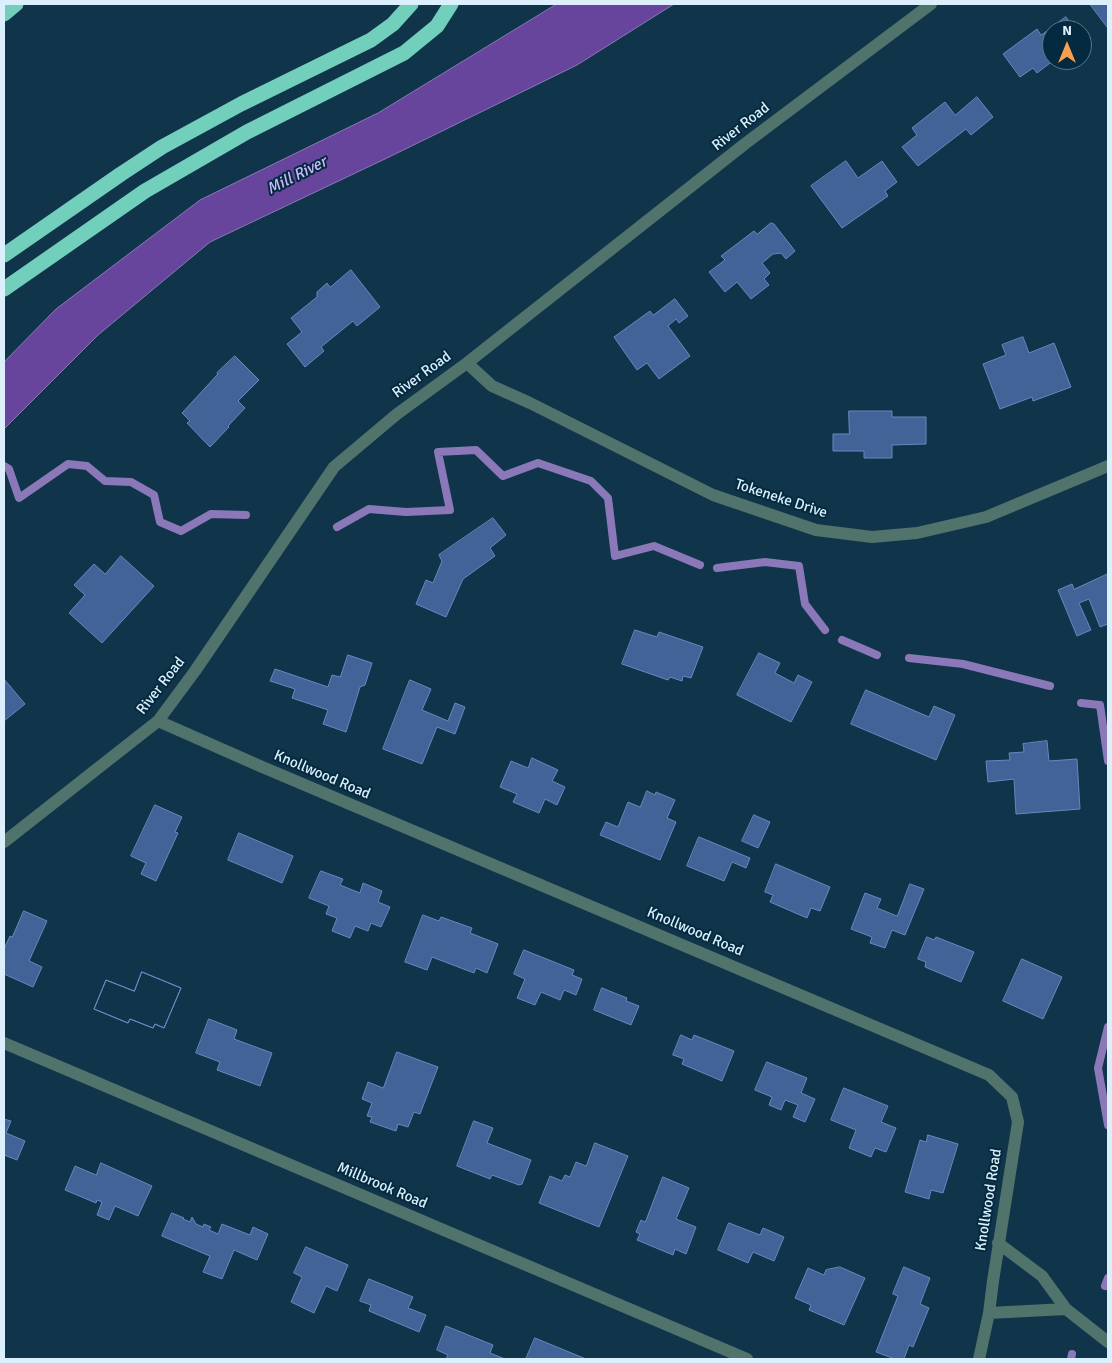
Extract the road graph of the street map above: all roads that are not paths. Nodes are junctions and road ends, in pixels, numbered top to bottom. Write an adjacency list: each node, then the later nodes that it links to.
1 (16, 4): 5 (highway)
2 (411, 4): 6 (highway)
3 (451, 4): 7 (highway)
4 (930, 4): 8 (street, River Road)
5 (4, 14)
6 (4, 256)
7 (4, 289)
8 (467, 363): 9 (street, Tokeneke Drive); 10 (street, River Road)
9 (1108, 466)
10 (158, 721): 11 (street, River Road); 13 (street, Knollwood Road)
11 (4, 842)
12 (4, 1043): 17 (street, Millbrook Road)
13 (998, 1243): 14 (street); 15 (street, Knollwood Road)
14 (1066, 1309): 15 (street); 16 (street)
15 (989, 1313): 18 (street)
16 (1108, 1342)
17 (747, 1359)
18 (978, 1359)

